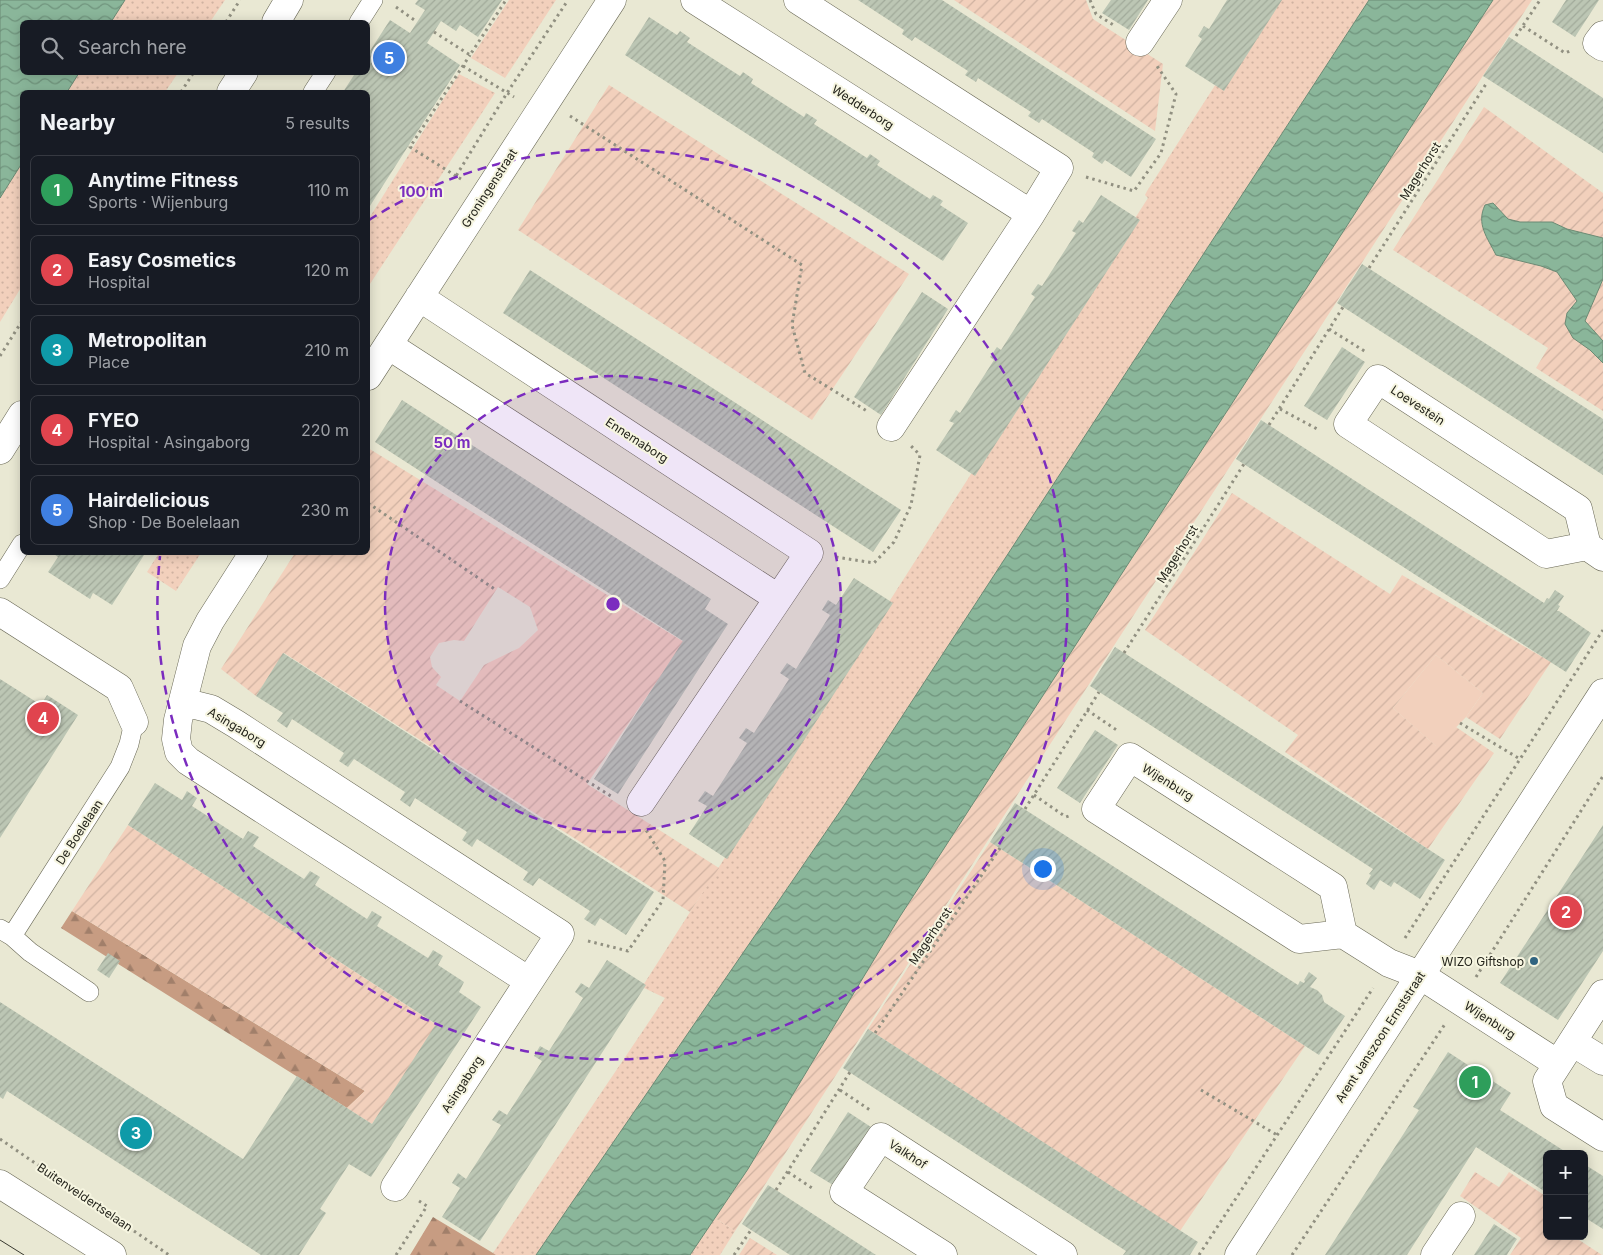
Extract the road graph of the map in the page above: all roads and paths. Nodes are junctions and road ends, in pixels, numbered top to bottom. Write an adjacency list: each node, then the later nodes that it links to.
1 (240, 0): 12 (path)
2 (373, 0): 13 (lane)
3 (506, 0): 20 (path)
4 (568, 0): 29 (path)
5 (612, 0): 30 (street, Groningenstraat)
6 (695, 0): 33 (street, Wedderborg)
7 (798, 0): 31 (street)
8 (1090, 0): 18 (path)
9 (1168, 0): 18 (street)
10 (1540, 0): 15 (path)
11 (393, 6): 14 (path)
12 (227, 20)
13 (359, 20)
14 (417, 22)
15 (1523, 26): 17 (path); 19 (path)
16 (434, 32): 20 (path)
17 (1516, 36)
18 (1140, 42): 31 (path)
19 (1601, 42)
20 (470, 55): 21 (path)
21 (463, 66): 29 (path); 32 (path)
22 (192, 75): 26 (path)
23 (242, 75): 27 (street)
24 (324, 75): 28 (lane)
25 (1486, 84): 34 (path, Magerhorst)
26 (182, 90)
27 (232, 90)
28 (314, 90)
29 (507, 92): 30 (path)
30 (542, 107): 35 (street, Groningenstraat); 47 (path)
31 (1059, 168): 33 (street)
32 (456, 176)
33 (1031, 214): 47 (street)
34 (1369, 268)
35 (419, 297): 39 (street, Groningenstraat); 53 (street, Ennemaborg)
36 (1343, 307): 38 (path)
37 (20, 324): 40 (path)
38 (1329, 329): 42 (path); 43 (path)
39 (388, 345): 41 (street, Groningenstraat); 57 (street)
40 (0, 356)
41 (370, 373)
42 (1378, 380): 45 (street, Loevestein); 52 (street, Loevestein)
43 (1280, 409): 45 (path); 46 (path)
44 (20, 418): 48 (street)
45 (1348, 424): 52 (street, Loevestein)
46 (1269, 425)
47 (891, 427): 53 (path)
48 (0, 450)
49 (1244, 464): 59 (path, Magerhorst)
50 (370, 504): 56 (path)
51 (20, 547): 55 (lane)
52 (1595, 552)
53 (808, 553): 57 (street)
54 (252, 555): 63 (street)
55 (0, 579)
56 (496, 590)
57 (778, 598): 70 (street)
58 (0, 612): 65 (street)
59 (1124, 653)
60 (1099, 692): 64 (path)
61 (1603, 693): 77 (street, Arent Janszoon Ernststraat)
62 (460, 701): 70 (path)
63 (183, 702): 75 (street, Asingaborg); 78 (street)
64 (1087, 710): 67 (path); 69 (path)
65 (134, 722): 74 (lane, De Boelelaan)
66 (1460, 723): 68 (path)
67 (1130, 757): 72 (street, Wijenburg); 76 (street, Wijenburg)
68 (1520, 759)
69 (1034, 795): 71 (path); 72 (path)
70 (638, 807): 75 (path)
71 (1025, 809)
72 (1096, 809): 76 (street)
73 (1000, 848): 81 (path, Magerhorst)
74 (6, 932): 79 (lane, De Boelelaan)
75 (560, 934): 78 (street, Asingaborg)
76 (1343, 934): 77 (street, Wijenburg)
77 (1420, 976): 82 (street, Wijenburg); 100 (street, Arent Janszoon Ernststraat)
78 (529, 981): 90 (street, Asingaborg)
79 (89, 992)
80 (1603, 994): 82 (street)
81 (875, 1033)
82 (1565, 1053): 83 (street, Wijenburg); 87 (street)
83 (1603, 1061)
84 (850, 1072): 91 (path)
85 (1201, 1090): 86 (path)
86 (1277, 1135)
87 (1603, 1137)
88 (0, 1139): 95 (path, Buitenveldertselaan)
89 (0, 1184): 94 (street)
90 (395, 1186): 96 (path)
91 (776, 1190)
92 (1461, 1216): 101 (street)
93 (751, 1230): 97 (path)
94 (112, 1255)
95 (169, 1255)
96 (396, 1255)
97 (734, 1255)
98 (943, 1255): 99 (street, Valkhof)
99 (1063, 1255)
100 (1239, 1255)
101 (1435, 1255)

